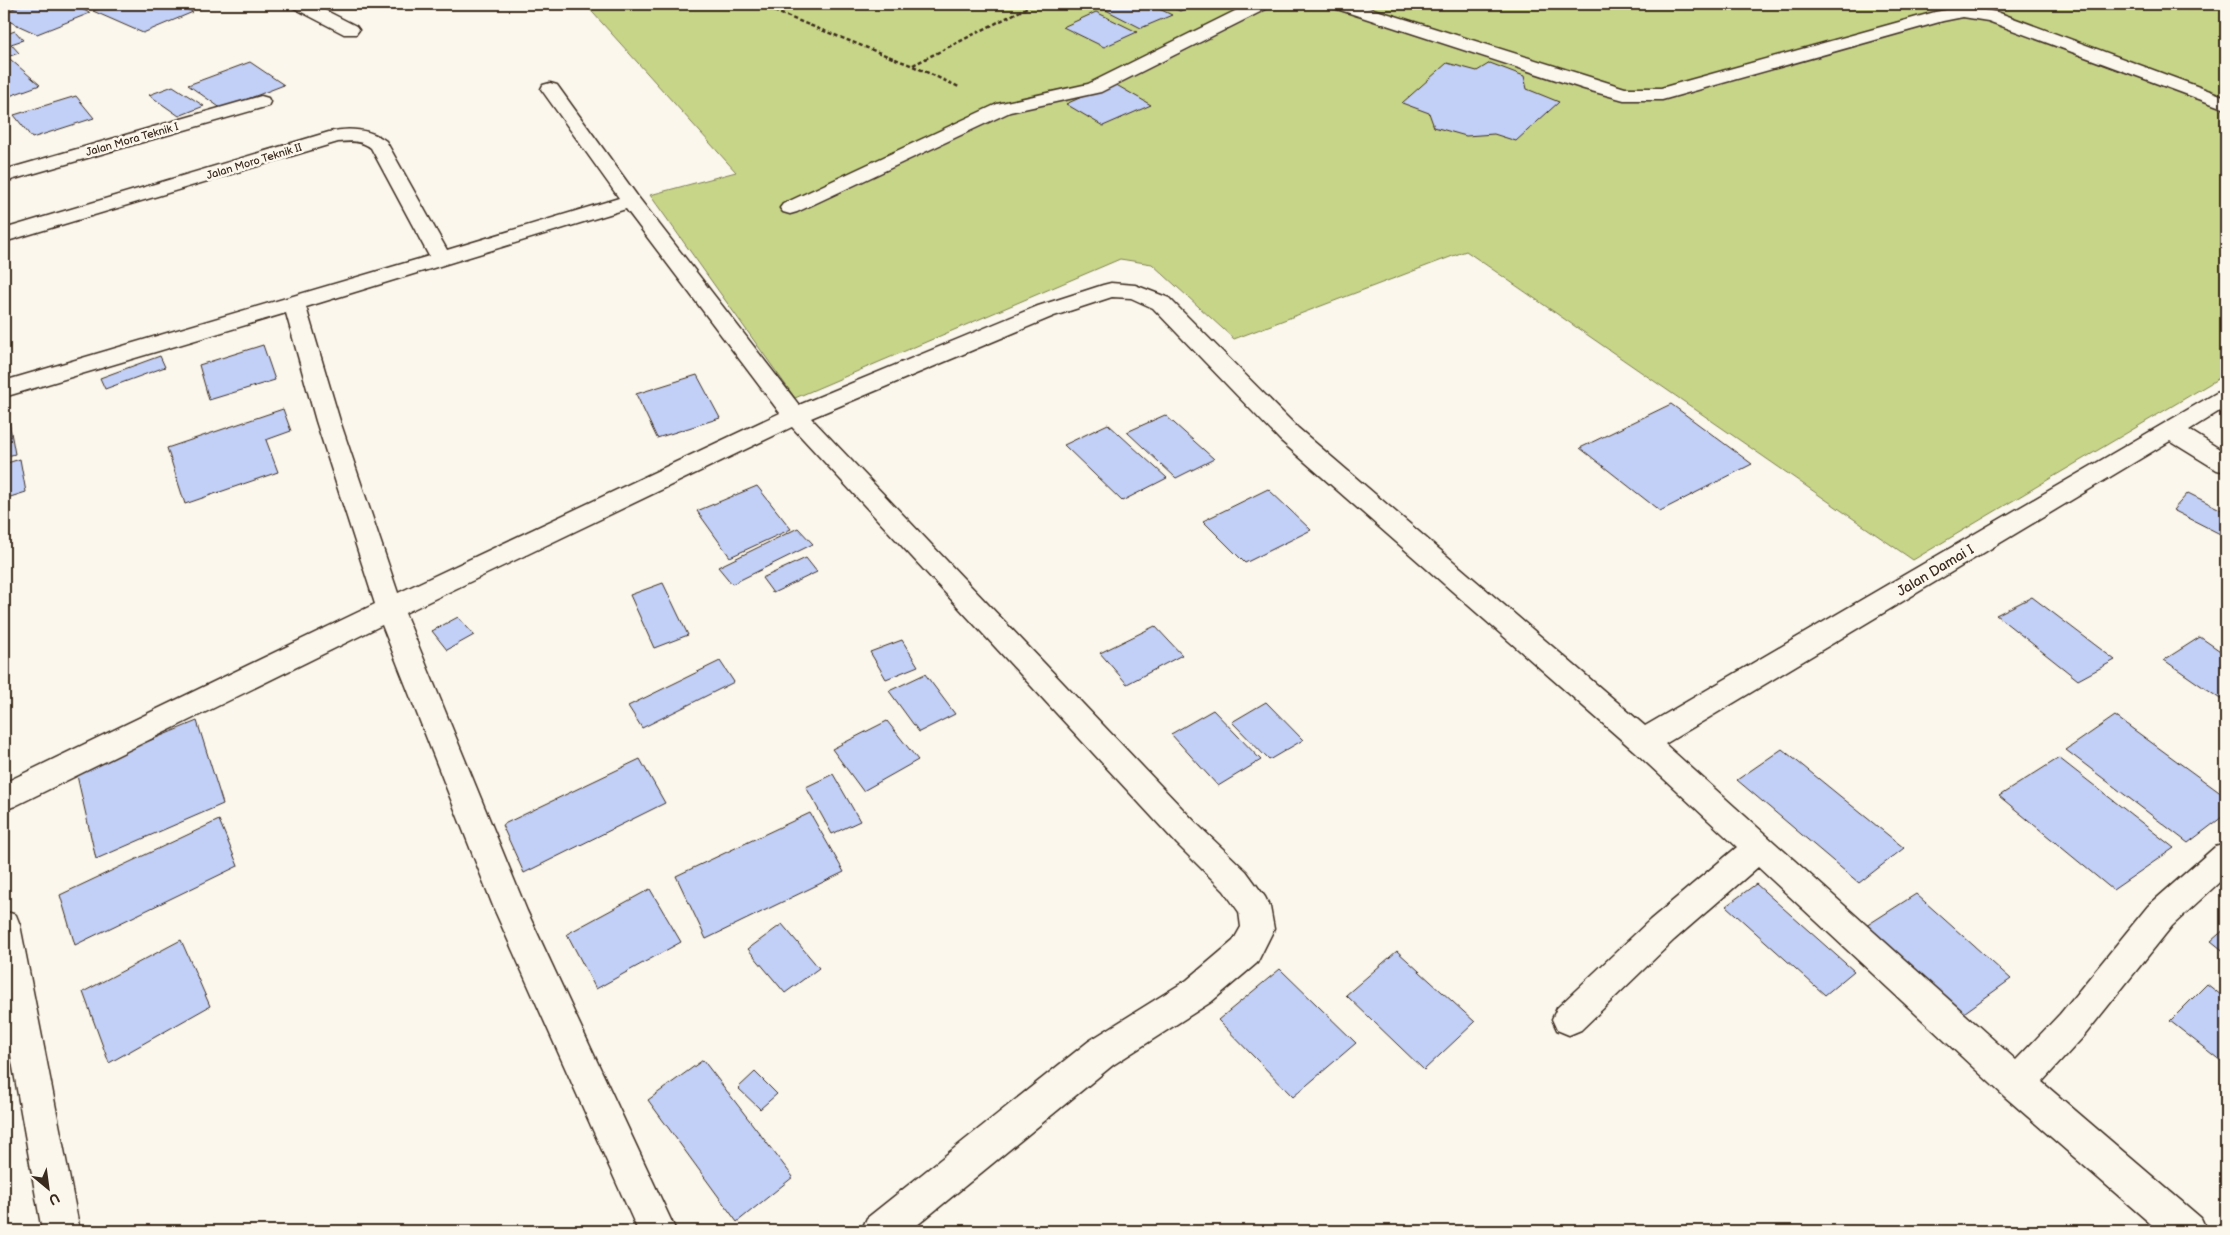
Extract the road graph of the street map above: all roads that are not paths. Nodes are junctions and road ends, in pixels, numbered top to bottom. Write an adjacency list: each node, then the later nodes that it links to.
1 (300, 4): 4 (street)
2 (1262, 4): 10 (street)
3 (1340, 4): 7 (street)
4 (350, 30)
5 (550, 88): 9 (street)
6 (261, 102): 8 (street, Jalan Mora Teknik I)
7 (2226, 103)
8 (4, 176)
9 (631, 201): 12 (street); 16 (street)
10 (790, 208)
11 (4, 236): 12 (street, Jalan Moro Teknik II)
12 (440, 258): 13 (street)
13 (294, 304): 14 (street); 19 (street)
14 (4, 389)
15 (2226, 397): 17 (street, Jalan Damai I)
16 (795, 416): 19 (street); 20 (street); 29 (street)
17 (2171, 430): 18 (street); 20 (street, Jalan Damai I)
18 (2226, 464)
19 (390, 609): 21 (street); 28 (street)
20 (1643, 742): 22 (street)
21 (4, 797)
22 (1758, 848): 25 (street); 26 (street)
23 (2226, 857): 26 (street)
24 (4, 925): 27 (street)
25 (1569, 1019)
26 (2017, 1084): 30 (street)
27 (61, 1231)
28 (657, 1231)
29 (880, 1231)
30 (2188, 1231)

